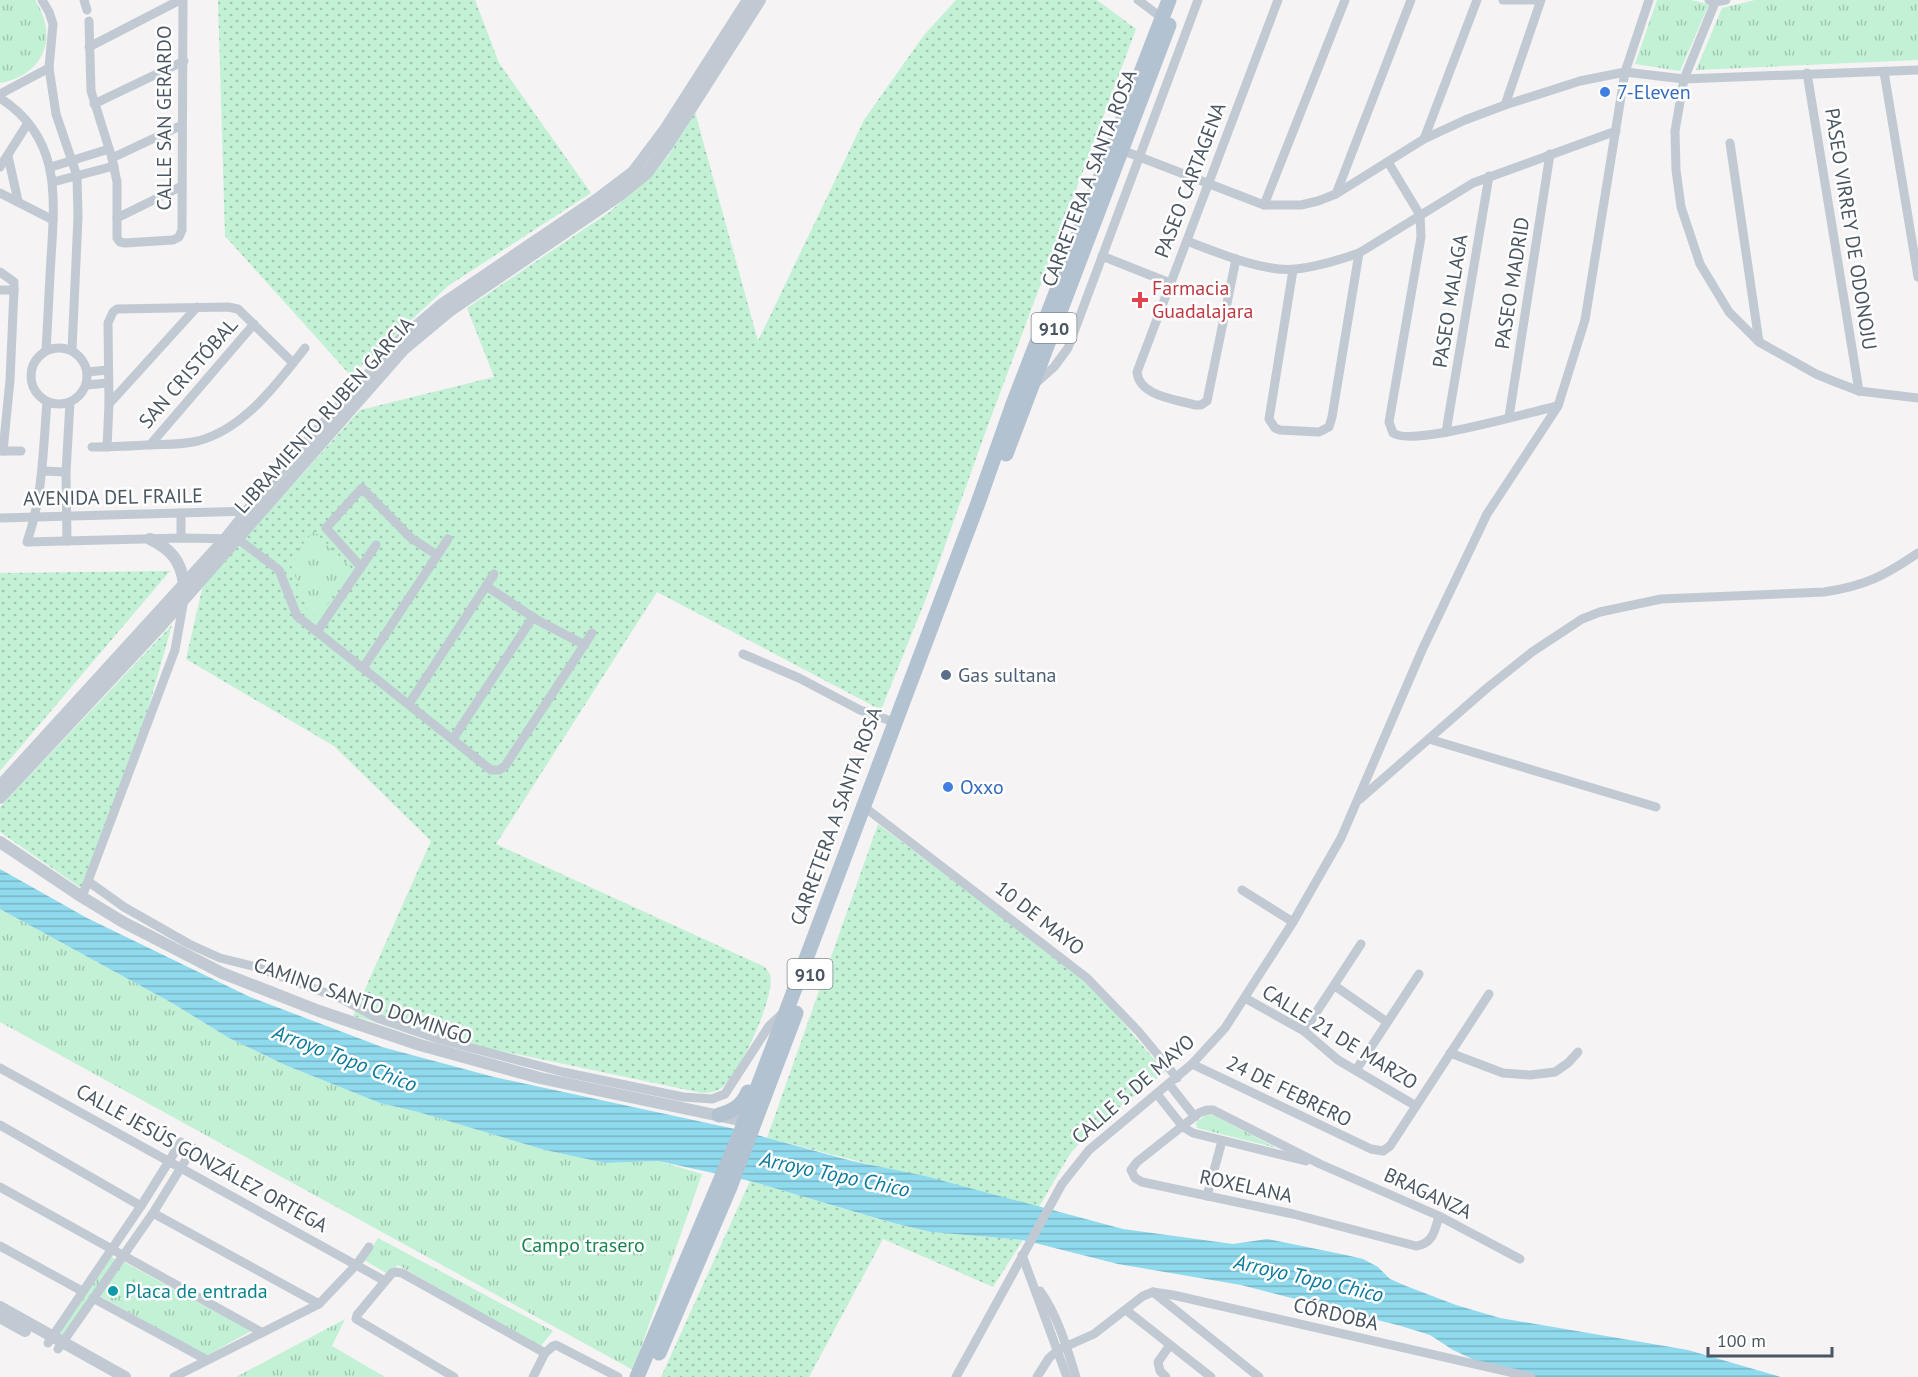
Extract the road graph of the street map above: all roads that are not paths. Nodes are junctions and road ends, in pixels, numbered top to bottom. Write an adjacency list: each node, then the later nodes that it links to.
1 (42, 0): 25 (street)
2 (181, 0): 21 (street); 23 (street, CALLE SAN GERARDO)
3 (748, 0): 104 (street, LIBRAMIENTO RUBEN GARCIA)
4 (760, 0): 105 (street, LIBRAMIENTO RUBEN GARCIA)
5 (1138, 0): 19 (street)
6 (1169, 0): 19 (main road, CARRETERA A SANTA ROSA / 910)
7 (1179, 0): 22 (main road, CARRETERA A SANTA ROSA / 910)
8 (1198, 0): 24 (street)
9 (1278, 0): 51 (street, PASEO CARTAGENA)
10 (1345, 0): 56 (street)
11 (1411, 0): 54 (street)
12 (1477, 0): 37 (street)
13 (1503, 0): 17 (street)
14 (1540, 0): 17 (street); 33 (street)
15 (1649, 0): 27 (street, CALLE 5 DE MAYO)
16 (1726, 0): 18 (street)
17 (1525, 1)
18 (1714, 1): 30 (street)
19 (1162, 18): 39 (main road, CARRETERA A SANTA ROSA / 910)
20 (88, 21): 21 (street)
21 (89, 47): 32 (street)
22 (1158, 56): 24 (street); 39 (main road, CARRETERA A SANTA ROSA / 910)
23 (184, 61): 32 (street); 35 (street, CALLE SAN GERARDO)
24 (1175, 62): 42 (street)
25 (49, 68): 31 (street); 44 (street)
26 (1918, 70): 28 (street)
27 (1625, 72): 30 (street); 33 (street); 36 (street, CALLE 5 DE MAYO)
28 (1884, 72): 29 (street); 66 (street)
29 (1806, 73): 30 (street); 87 (street, PASEO VIRREY DE ODONOJU)
30 (1684, 79): 72 (street)
31 (0, 96): 34 (street)
32 (94, 104): 43 (street)
33 (1504, 105): 37 (street)
34 (28, 123): 41 (street); 47 (street)
35 (182, 125): 43 (street); 52 (street, CALLE SAN GERARDO)
36 (1616, 131): 40 (street); 93 (street, CALLE 5 DE MAYO)
37 (1424, 139): 45 (street)
38 (1730, 143): 72 (street)
39 (1117, 148): 42 (street); 86 (main road, CARRETERA A SANTA ROSA / 910); 103 (main road, CARRETERA A SANTA ROSA / 910)
40 (1550, 154): 49 (street); 94 (street, PASEO MADRID)
41 (8, 156): 46 (street); 55 (street)
42 (1139, 156): 51 (street); 62 (street)
43 (111, 158): 44 (street); 48 (street); 58 (street)
44 (72, 159): 47 (street); 48 (street)
45 (1388, 162): 54 (street); 57 (street)
46 (0, 167)
47 (51, 167): 50 (street)
48 (77, 176): 50 (street); 77 (street)
49 (1489, 176): 57 (street); 95 (street, PASEO MALAGA)
50 (53, 182): 59 (street)
51 (1208, 183): 56 (street); 60 (street, PASEO CARTAGENA)
52 (182, 186): 58 (street); 58 (street, CALLE SAN GERARDO)
53 (0, 193): 55 (street)
54 (1336, 194): 56 (street)
55 (18, 201): 59 (street)
56 (1264, 205)
57 (1420, 215): 61 (street); 95 (street)
58 (117, 218)
59 (53, 220): 76 (street)
60 (1187, 241): 63 (street); 67 (street, PASEO CARTAGENA)
61 (1359, 253): 64 (street); 64 (street)
62 (1102, 256): 67 (street); 86 (street)
63 (1236, 259): 64 (street); 67 (street, PASEO CARTAGENA)
64 (1293, 270)
65 (0, 272): 69 (street)
66 (1918, 277)
67 (1170, 283)
68 (0, 290): 69 (street)
69 (14, 290): 74 (street)
70 (197, 308): 71 (street); 80 (street); 92 (street)
71 (254, 324): 79 (street); 96 (street, SAN CRISTÓBAL)
72 (1758, 342): 87 (street)
73 (0, 346): 74 (street)
74 (11, 346): 78 (street)
75 (305, 348): 79 (street)
76 (46, 350): 77 (street); 82 (street)
77 (72, 350): 81 (street)
78 (11, 363): 82 (street); 83 (street)
79 (293, 363): 96 (street)
80 (108, 370): 81 (street); 84 (street)
81 (87, 372): 85 (street)
82 (30, 375): 83 (street); 90 (street)
83 (10, 380): 89 (street)
84 (108, 383): 85 (street); 92 (street)
85 (86, 385): 91 (street)
86 (1030, 389): 103 (main road, CARRETERA A SANTA ROSA / 910)
87 (1859, 391): 88 (street)
88 (1918, 398)
89 (4, 399): 99 (street)
90 (47, 402): 91 (street); 101 (street)
91 (70, 402): 102 (street)
92 (109, 404): 98 (street)
93 (1558, 406): 94 (street); 135 (street, CALLE 5 DE MAYO)
94 (1509, 417): 95 (street)
95 (1446, 432)
96 (150, 445): 98 (street)
97 (92, 447): 98 (street)
98 (107, 447)
99 (2, 451): 100 (street)
100 (21, 451)
101 (43, 471): 102 (street); 108 (street)
102 (66, 472): 107 (street)
103 (982, 505): 130 (main road, CARRETERA A SANTA ROSA / 910); 137 (main road, CARRETERA A SANTA ROSA / 910)
104 (248, 511): 105 (street, AVENIDA DEL FRAILE); 106 (street, AVENIDA DEL FRAILE); 111 (street, LIBRAMIENTO RUBEN GARCIA)
105 (263, 511): 111 (street, LIBRAMIENTO RUBEN GARCIA)
106 (181, 513): 107 (street, AVENIDA DEL FRAILE); 110 (street)
107 (67, 516): 108 (street, AVENIDA DEL FRAILE); 114 (street)
108 (35, 517): 109 (street, AVENIDA DEL FRAILE); 114 (street)
109 (0, 518)
110 (181, 538): 111 (street); 112 (street)
111 (232, 538): 120 (street, LIBRAMIENTO RUBEN GARCIA); 122 (street, LIBRAMIENTO RUBEN GARCIA); 124 (street)
112 (150, 539): 114 (street); 120 (street)
113 (448, 539): 117 (street)
114 (67, 541)
115 (376, 545): 118 (street)
116 (1918, 554): 132 (street)
117 (437, 555): 118 (street); 128 (street)
118 (361, 567): 124 (street)
119 (494, 574): 121 (street)
120 (184, 584): 133 (street, LIBRAMIENTO RUBEN GARCIA)
121 (486, 586): 123 (street); 129 (street)
122 (184, 599): 134 (street, LIBRAMIENTO RUBEN GARCIA); 139 (street)
123 (533, 617): 126 (street); 131 (street)
124 (318, 632): 128 (street)
125 (592, 633): 126 (street)
126 (585, 645): 131 (street)
127 (743, 654): 130 (street)
128 (363, 668): 129 (street)
129 (409, 704): 131 (street)
130 (894, 722): 137 (main road, CARRETERA A SANTA ROSA / 910)
131 (453, 739)
132 (1429, 739): 135 (street); 136 (street)
133 (0, 786)
134 (0, 798)
135 (1358, 801): 142 (street, CALLE 5 DE MAYO)
136 (1656, 807)
137 (867, 809): 150 (main road, CARRETERA A SANTA ROSA / 910); 159 (street, 10 DE MAYO); 168 (main road, CARRETERA A SANTA ROSA / 910)
138 (0, 842): 141 (street, CAMINO SANTO DOMINGO)
139 (88, 882): 141 (street); 144 (street)
140 (1242, 890): 142 (street)
141 (82, 897): 147 (street, CAMINO SANTO DOMINGO)
142 (1293, 922): 149 (street, CALLE 5 DE MAYO)
143 (1361, 944): 146 (street)
144 (270, 972): 147 (street); 150 (street)
145 (1419, 974): 151 (street)
146 (1335, 987): 151 (street); 152 (street)
147 (260, 988): 164 (street, CAMINO SANTO DOMINGO)
148 (1488, 994): 154 (street)
149 (1245, 998): 152 (street, CALLE 21 DE MARZO); 156 (street, CALLE 5 DE MAYO)
150 (786, 1010): 155 (main road, CARRETERA A SANTA ROSA / 910)
151 (1387, 1022): 158 (street)
152 (1304, 1031): 158 (street, CALLE 21 DE MARZO)
153 (1578, 1052): 154 (street)
154 (1450, 1053): 162 (street)
155 (767, 1059): 164 (main road); 168 (main road, CARRETERA A SANTA ROSA / 910)
156 (1192, 1064): 159 (street, CALLE 5 DE MAYO); 162 (street, 24 DE FEBRERO)
157 (0, 1068): 172 (street, CALLE JESÚS GONZÁLEZ ORTEGA)
158 (1356, 1070): 162 (street, CALLE 21 DE MARZO)
159 (1177, 1078): 160 (street, CALLE 5 DE MAYO)
160 (1168, 1084): 161 (street, CALLE 5 DE MAYO); 165 (street)
161 (1157, 1094): 167 (street); 184 (street, CALLE 5 DE MAYO)
162 (1416, 1106)
163 (1210, 1110): 165 (street, ROXELANA); 173 (street, BRAGANZA)
164 (719, 1115): 168 (street, CAMINO SANTO DOMINGO)
165 (1195, 1117): 167 (street, ROXELANA)
166 (0, 1125): 178 (street)
167 (1183, 1127): 169 (street, BRAGANZA); 177 (street, ROXELANA)
168 (744, 1130): 176 (main road, CARRETERA A SANTA ROSA / 910)
169 (1222, 1141): 173 (street, BRAGANZA); 177 (street)
170 (181, 1142): 172 (street)
171 (193, 1148): 174 (street)
172 (170, 1160): 174 (street, CALLE JESÚS GONZÁLEZ ORTEGA); 178 (street)
173 (1320, 1164): 180 (street, BRAGANZA)
174 (181, 1167): 179 (street); 187 (street, CALLE JESÚS GONZÁLEZ ORTEGA)
175 (0, 1186): 183 (street)
176 (724, 1186): 208 (main road, CARRETERA A SANTA ROSA / 910); 209 (main road, CARRETERA A SANTA ROSA / 910)
177 (1207, 1196): 180 (street, ROXELANA)
178 (141, 1206): 183 (street)
179 (153, 1213): 185 (street); 192 (street)
180 (1439, 1216): 186 (street, BRAGANZA)
181 (0, 1246): 189 (street)
182 (369, 1247): 187 (street)
183 (111, 1249): 185 (street); 189 (street)
184 (1022, 1255): 198 (street); 210 (street, CALLE 5 DE MAYO)
185 (123, 1256): 191 (street); 195 (street)
186 (1520, 1259)
187 (357, 1264): 188 (street, CALLE JESÚS GONZÁLEZ ORTEGA); 192 (street)
188 (385, 1281): 199 (street); 205 (street)
189 (82, 1291): 196 (street)
190 (1153, 1292): 193 (street); 201 (street, CÓRDOBA); 216 (street)
191 (93, 1298): 196 (street); 200 (street)
192 (319, 1304): 195 (street)
193 (1126, 1310): 197 (street); 198 (street)
194 (2, 1315): 196 (street)
195 (261, 1332): 200 (street)
196 (55, 1343): 202 (street); 203 (street)
197 (1170, 1345): 214 (street); 215 (street)
198 (1062, 1349): 211 (street); 212 (street); 213 (street)
199 (545, 1353): 206 (street); 207 (street)
200 (207, 1360): 204 (street)
201 (1526, 1376)
202 (110, 1377)
203 (125, 1377)
204 (174, 1377)
205 (454, 1377)
206 (532, 1377)
207 (618, 1377)
208 (637, 1377)
209 (648, 1377)
210 (956, 1377)
211 (1036, 1377)
212 (1067, 1377)
213 (1076, 1377)
214 (1166, 1377)
215 (1211, 1377)
216 (1259, 1377)

